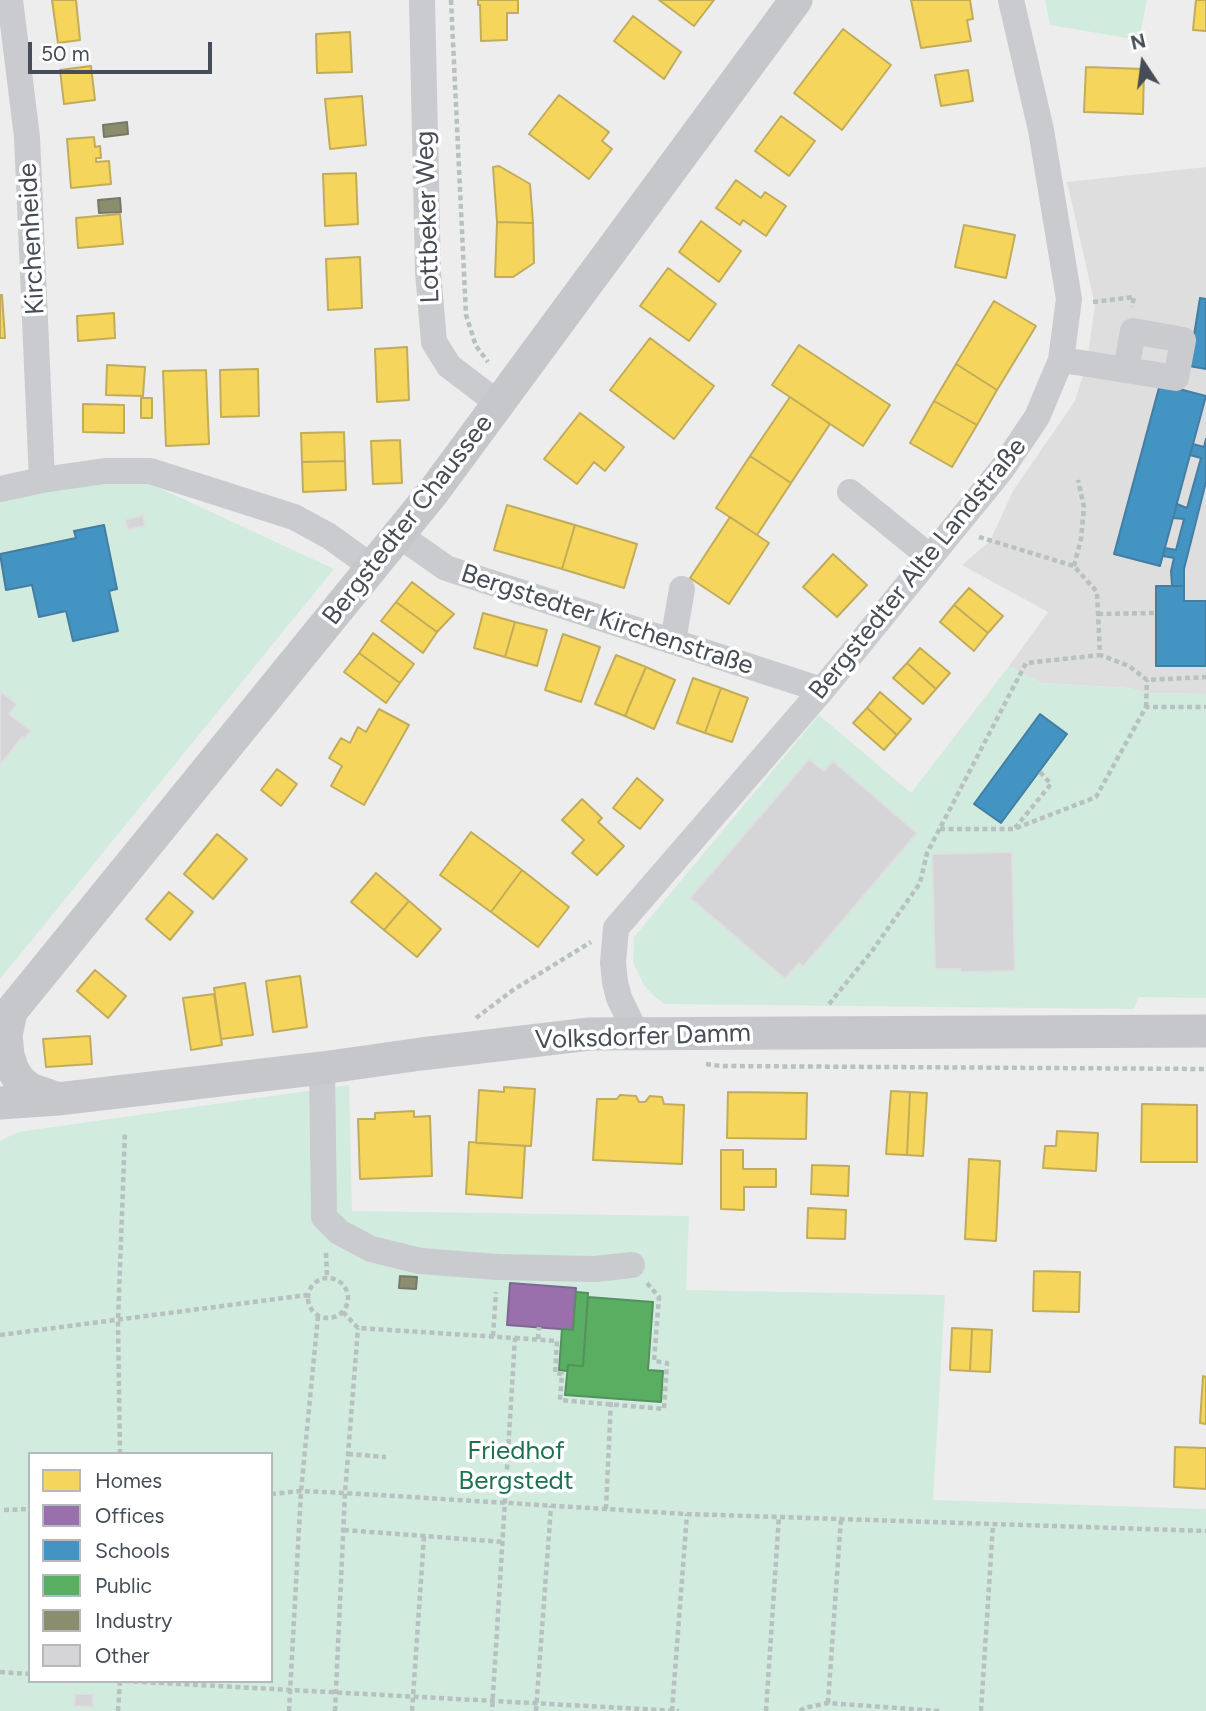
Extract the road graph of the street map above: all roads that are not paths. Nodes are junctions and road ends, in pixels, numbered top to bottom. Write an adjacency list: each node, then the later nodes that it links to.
1 (10, 0): 8 (street, Kirchenheide)
2 (422, 0): 7 (street, Lottbeker Weg)
3 (796, 0): 7 (main road, Bergstedter Chaussee)
4 (1011, 0): 5 (street, Bergstedter Alte Landstraße)
5 (1061, 360): 6 (street); 12 (street, Bergstedter Alte Landstraße)
6 (1126, 370): 6 (street)
7 (499, 404): 11 (main road, Bergstedter Chaussee)
8 (41, 480): 9 (street); 13 (street)
9 (0, 489)
10 (850, 492): 12 (street)
11 (399, 535): 13 (main road, Bergstedter Chaussee); 15 (street, Bergstedter Kirchenstraße)
12 (930, 557): 16 (street, Bergstedter Alte Landstraße)
13 (372, 567): 17 (main road, Bergstedter Chaussee)
14 (681, 589): 15 (street)
15 (673, 641): 16 (street, Bergstedter Kirchenstraße)
16 (822, 690): 19 (street, Bergstedter Alte Landstraße)
17 (5, 1019): 21 (main road)
18 (1206, 1031): 19 (main road, Volksdorfer Damm)
19 (636, 1033): 20 (main road, Volksdorfer Damm)
20 (322, 1068): 21 (main road, Volksdorfer Damm); 23 (street)
21 (58, 1099): 22 (main road, Volksdorfer Damm)
22 (0, 1103)
23 (632, 1265)

